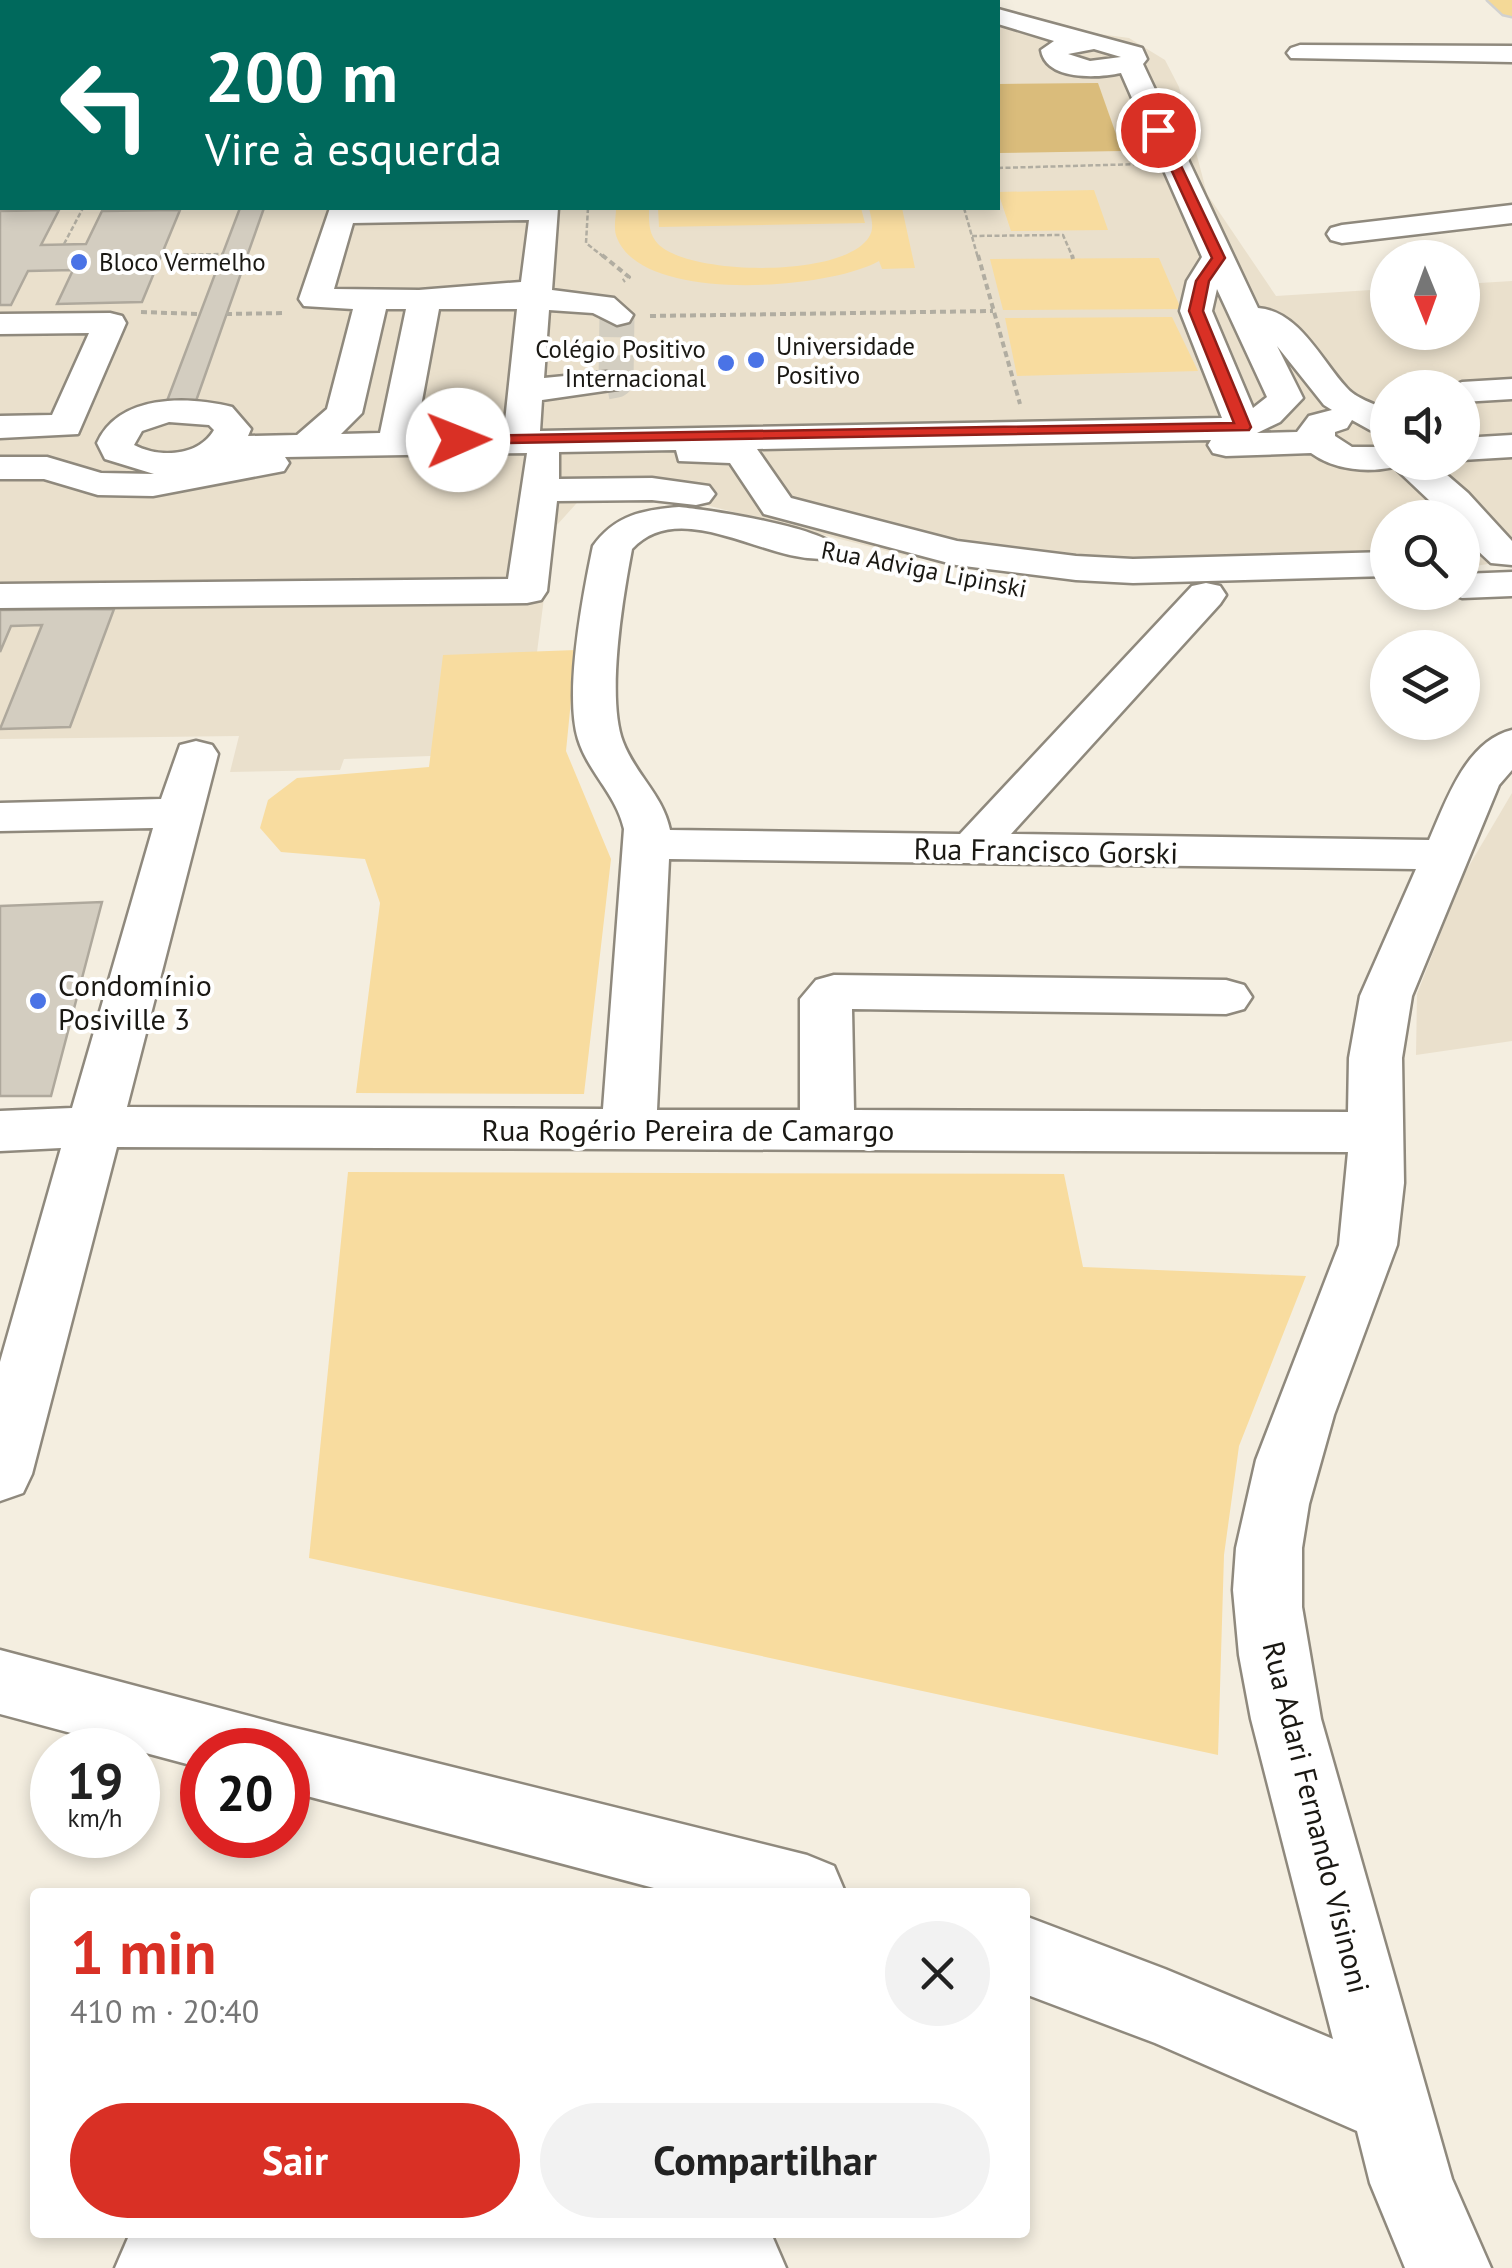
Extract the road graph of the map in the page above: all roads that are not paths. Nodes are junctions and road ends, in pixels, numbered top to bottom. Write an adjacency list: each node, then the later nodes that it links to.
1 (1500, 0): 2 (main road)
2 (1512, 9)
3 (1000, 17): 10 (street)
4 (1512, 44): 5 (street)
5 (1437, 53): 6 (street); 7 (street)
6 (1512, 54)
7 (1320, 76)
8 (1512, 214): 9 (street)
9 (1342, 234)
10 (1218, 258): 14 (street); 24 (street)
11 (372, 298): 12 (street); 12 (street); 26 (street)
12 (425, 298): 13 (street); 23 (street)
13 (534, 298): 15 (street); 19 (street)
14 (1242, 304): 22 (street); 24 (street)
15 (627, 316)
16 (0, 324): 25 (street)
17 (606, 382): 19 (street)
18 (1512, 389): 20 (street)
19 (525, 391): 34 (street)
20 (1480, 391)
21 (1370, 416): 22 (street)
22 (1325, 421): 28 (street); 33 (street)
23 (399, 427): 26 (street); 34 (street)
24 (1244, 427): 28 (street)
25 (0, 428)
26 (326, 441): 30 (street); 34 (street); 35 (street)
27 (115, 443): 29 (street); 30 (street); 30 (street)
28 (726, 445): 34 (street); 37 (street)
29 (0, 446)
30 (222, 446)
31 (1512, 446): 32 (street)
32 (1480, 448)
33 (1370, 457)
34 (534, 462): 37 (street); 44 (street)
35 (0, 468)
36 (1429, 480): 38 (street)
37 (777, 506): 40 (street)
38 (1510, 555): 39 (street); 41 (street)
39 (1480, 558)
40 (1370, 564)
41 (1480, 574)
42 (1370, 589): 43 (street, Rua Adviga Lipinski)
43 (1206, 595): 49 (street, Rua Adviga Lipinski); 50 (street)
44 (0, 596)
45 (1512, 743): 51 (street, Rua Adari Fernando Visinoni)
46 (196, 754): 47 (street)
47 (180, 813): 48 (street); 53 (street)
48 (0, 817)
49 (647, 844): 50 (street, Rua Francisco Gorski); 54 (street)
50 (972, 848): 51 (street, Rua Francisco Gorski)
51 (1445, 855): 57 (street, Rua Adari Fernando Visinoni)
52 (1226, 997): 55 (street)
53 (95, 1127): 54 (street, Rua Rogério Pereira de Camargo); 56 (street, Rua Rogério Pereira de Camargo); 58 (street)
54 (629, 1129): 55 (street, Rua Rogério Pereira de Camargo)
55 (827, 1130): 57 (street, Rua Rogério Pereira de Camargo)
56 (0, 1131)
57 (1376, 1132): 65 (street, Rua Adari Fernando Visinoni)
58 (23, 1308): 59 (street)
59 (0, 1474)
60 (0, 1682): 61 (street)
61 (180, 1729)
62 (310, 1763): 63 (street)
63 (793, 1888)
64 (1030, 1957): 65 (street)
65 (1390, 2104): 68 (street, Rua Adari Fernando Visinoni)
66 (158, 2268): 67 (street)
67 (743, 2268)
68 (1448, 2268)

